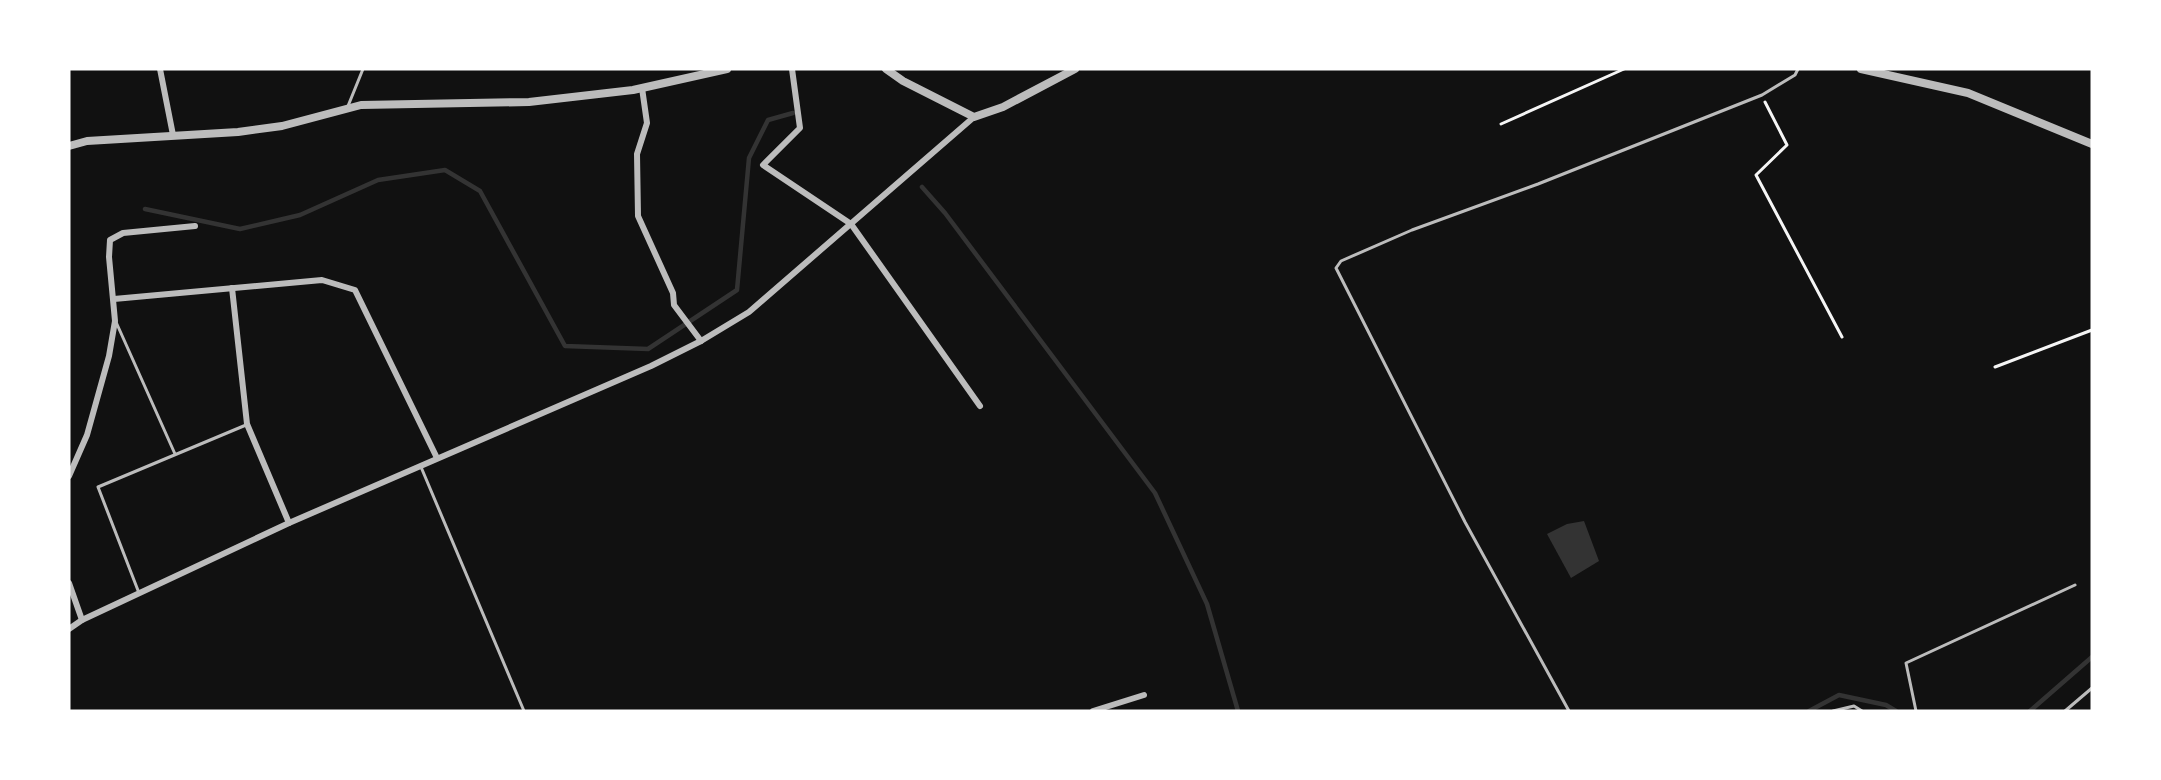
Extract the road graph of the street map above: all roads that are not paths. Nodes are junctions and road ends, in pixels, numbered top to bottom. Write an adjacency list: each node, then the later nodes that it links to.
1 (160, 69): 12 (street)
2 (363, 69): 10 (lane)
3 (727, 69): 9 (street)
4 (792, 69): 15 (street)
5 (886, 69): 11 (street)
6 (1075, 69): 11 (street)
7 (1798, 69): 37 (lane)
8 (1861, 69): 13 (street)
9 (642, 88): 10 (street); 20 (street)
10 (347, 109): 12 (street)
11 (974, 117): 15 (street)
12 (173, 135): 14 (street)
13 (2092, 144)
14 (69, 146)
15 (851, 224): 20 (street); 21 (street)
16 (195, 226): 18 (street)
17 (232, 288): 18 (street); 22 (street); 24 (street)
18 (114, 299): 19 (street)
19 (115, 321): 23 (lane); 26 (street)
20 (701, 341): 24 (street)
21 (980, 406)
22 (247, 424): 23 (lane); 27 (street)
23 (175, 454): 30 (lane)
24 (437, 458): 25 (street)
25 (420, 466): 27 (street); 35 (lane)
26 (69, 476)
27 (289, 523): 30 (street)
28 (69, 583): 31 (street)
29 (2075, 585): 40 (lane)
30 (139, 593): 31 (street)
31 (82, 620): 32 (street)
32 (69, 629)
33 (2092, 688): 41 (lane)
34 (1144, 695): 36 (street)
35 (524, 711)
36 (1093, 711)
37 (1569, 711)
38 (1833, 711): 39 (lane)
39 (1862, 711)
40 (1916, 711)
41 (2065, 711)

